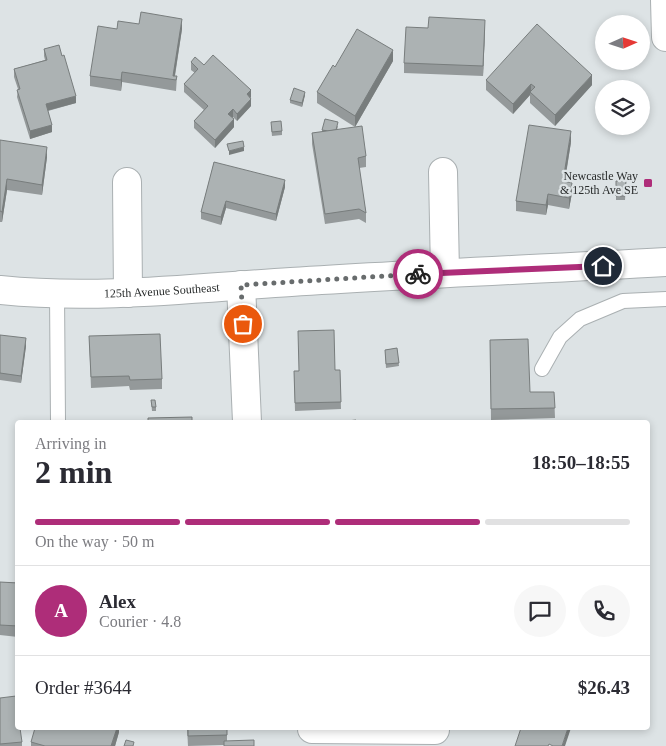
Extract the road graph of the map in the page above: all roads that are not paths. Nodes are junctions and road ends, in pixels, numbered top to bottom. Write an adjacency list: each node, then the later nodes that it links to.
1 (666, 0): 2 (street)
2 (666, 36)
3 (443, 172): 6 (street)
4 (126, 182): 9 (street)
5 (666, 262): 6 (street, 125th Avenue Southeast)
6 (445, 273): 7 (street, 125th Avenue Southeast)
7 (241, 285): 9 (street, 125th Avenue Southeast); 14 (street)
8 (0, 290): 10 (street, 125th Avenue Southeast)
9 (128, 293): 10 (street, 125th Avenue Southeast)
10 (57, 294): 13 (lane)
11 (666, 299): 12 (lane)
12 (542, 368)
13 (58, 420)
14 (247, 420)
15 (435, 730): 16 (street)
16 (312, 734)

